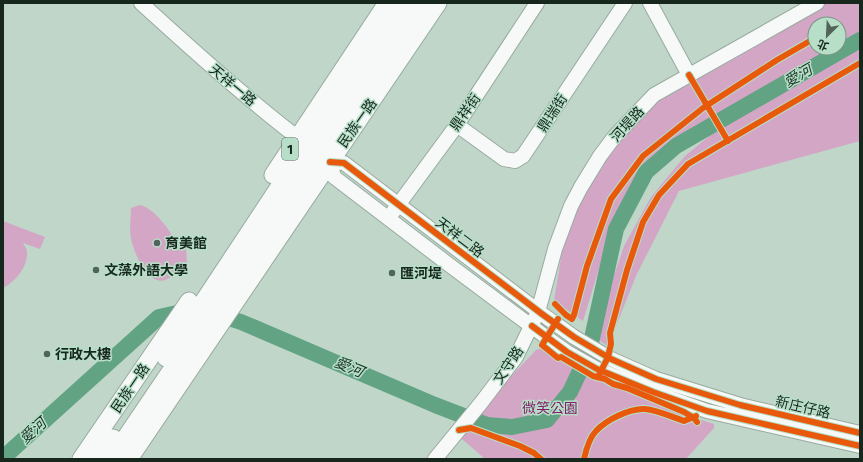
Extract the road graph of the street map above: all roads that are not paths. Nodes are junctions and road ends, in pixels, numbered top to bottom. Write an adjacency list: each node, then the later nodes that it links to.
1 (141, 3): 12 (street, 天祥一路)
2 (387, 3): 12 (main road, 民族一路 / 1)
3 (406, 3): 12 (main road, 民族一路 / 1)
4 (422, 3): 12 (main road, 民族一路 / 1)
5 (438, 3): 12 (main road, 民族一路 / 1)
6 (537, 3): 11 (street, 鼎祥街)
7 (624, 3): 11 (street, 鼎瑞街)
8 (650, 3): 10 (street)
9 (817, 3): 10 (street, 河堤路)
10 (689, 75): 16 (street, 河堤路)
11 (457, 125): 13 (street, 鼎祥街)
12 (313, 149): 13 (street, 天祥二路); 14 (street, 天祥二路); 15 (main road, 民族一路 / 1); 15 (main road, 民族一路 / 1)
13 (398, 206): 14 (street, 鼎祥街); 16 (street, 天祥二路)
14 (389, 218): 18 (street, 天祥二路)
15 (220, 296): 17 (main road, 1); 17 (main road, 1)
16 (538, 312): 18 (street, 河堤路); 19 (street, 天祥二路)
17 (196, 325): 22 (main road, 民族一路 / 1); 23 (main road, 民族一路 / 1); 24 (main road, 民族一路 / 1); 25 (main road, 1)
18 (532, 326): 19 (street, 天祥二路); 26 (street, 文守路)
19 (737, 411): 20 (street, 新庄仔路); 21 (street, 新庄仔路)
20 (860, 432)
21 (860, 446)
22 (81, 459)
23 (98, 459)
24 (111, 459)
25 (129, 459)
26 (435, 459)

